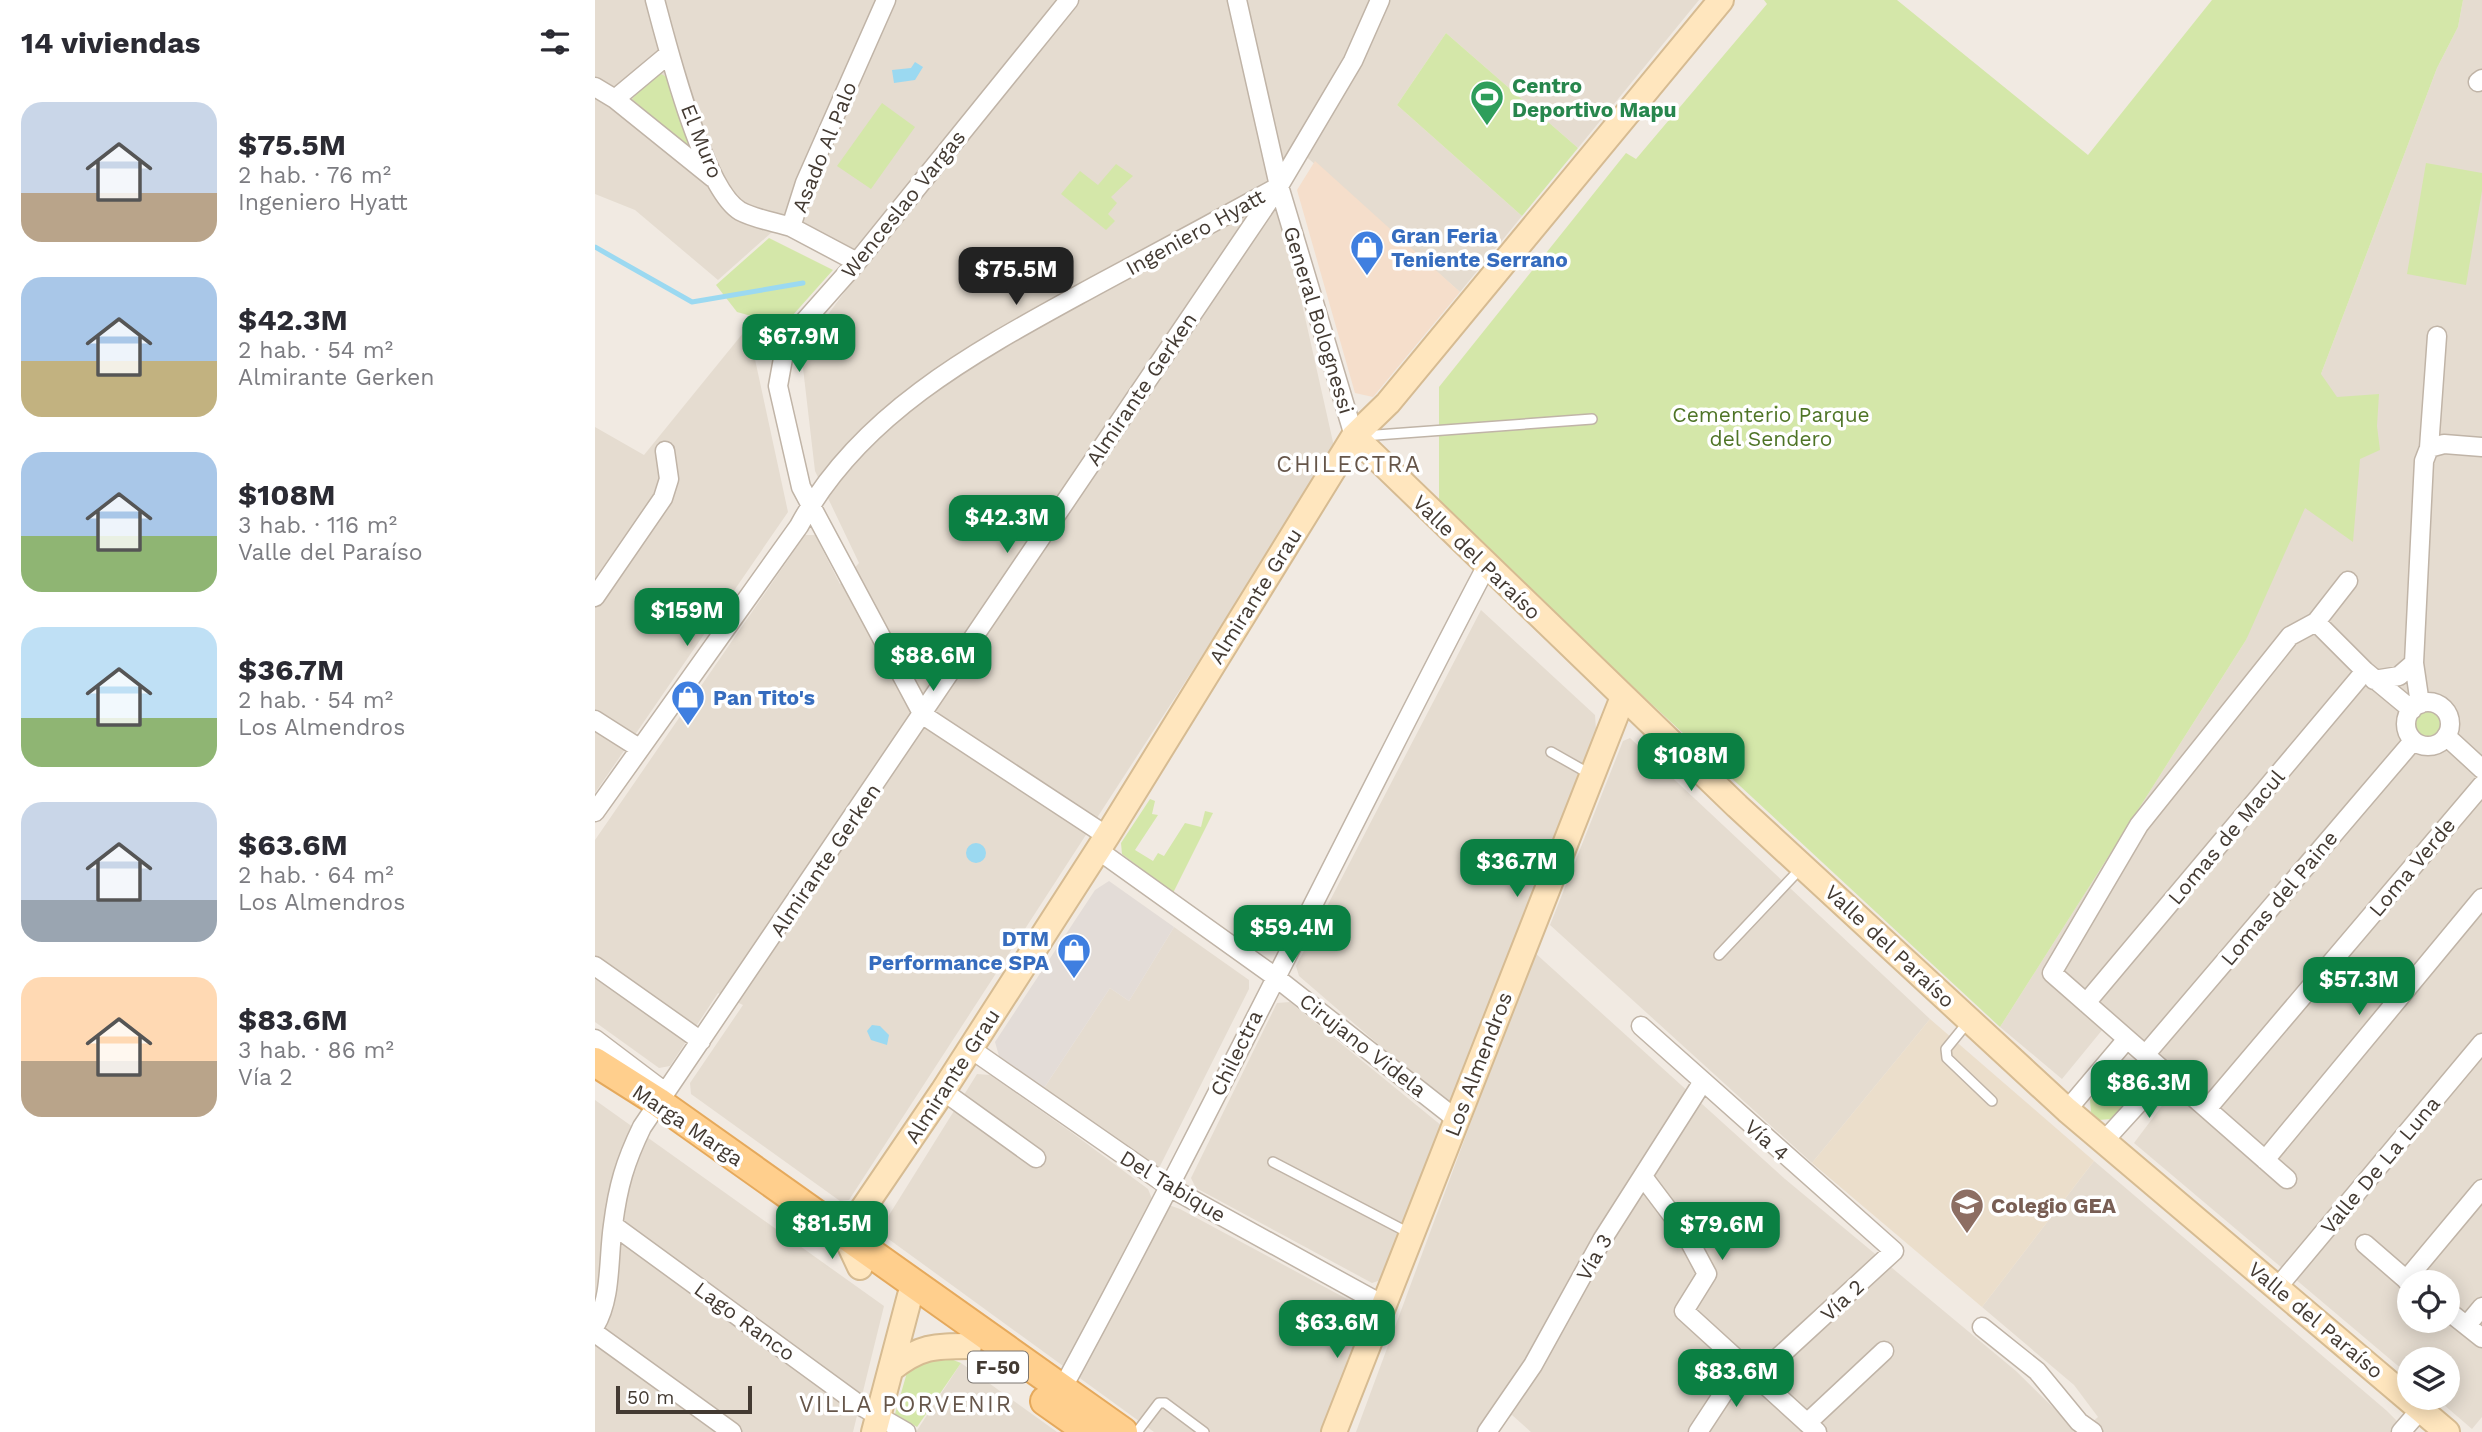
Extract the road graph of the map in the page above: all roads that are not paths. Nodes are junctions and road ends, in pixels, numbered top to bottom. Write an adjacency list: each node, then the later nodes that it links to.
1 (655, 0): 7 (street, El Muro)
2 (886, 0): 12 (street, Asado Al Palo)
3 (1069, 0): 13 (street, Wenceslao Vargas)
4 (1237, 0): 11 (street, General Bolognessi)
5 (1380, 0): 11 (street, Almirante Gerken)
6 (1721, 0): 16 (street, Almirante Grau)
7 (669, 54): 9 (street); 10 (street, El Muro)
8 (595, 88): 9 (street)
9 (615, 99): 10 (street)
10 (713, 178): 12 (street, El Muro)
11 (1279, 186): 16 (street, General Bolognessi); 20 (street, Ingeniero Hyatt); 29 (street, Almirante Gerken)
12 (792, 227): 13 (street, Asado Al Palo)
13 (857, 262): 20 (street, Wenceslao Vargas)
14 (2437, 336): 18 (street)
15 (1592, 419): 16 (lane)
16 (1354, 436): 21 (street, Valle del Paraíso); 39 (street, Almirante Grau)
17 (2482, 447): 18 (street)
18 (2429, 449): 25 (street)
19 (665, 451): 23 (street)
20 (811, 504): 29 (street, Wenceslao Vargas); 33 (street, Ingeniero Hyatt)
21 (1486, 567): 27 (street, Valle del Paraíso); 44 (street, Chilectra)
22 (2348, 581): 24 (street)
23 (595, 597)
24 (2316, 622): 26 (street); 45 (street)
25 (2414, 663): 26 (street); 28 (street)
26 (2370, 676): 28 (street); 45 (street, Lomas de Macul)
27 (1623, 696): 36 (street, Los Almendros); 40 (street, Valle del Paraíso)
28 (2416, 707): 31 (street); 32 (street)
29 (923, 715): 39 (street, Wenceslao Vargas); 50 (street, Almirante Gerken)
30 (595, 720): 33 (street)
31 (2446, 736): 32 (street); 35 (street)
32 (2413, 741): 53 (street, Lomas del Paine)
33 (639, 748): 38 (street, Ingeniero Hyatt)
34 (1551, 752): 36 (lane)
35 (2482, 769)
36 (1591, 775): 63 (street, Los Almendros)
37 (2482, 785): 61 (street, Loma Verde)
38 (595, 812)
39 (1102, 843): 44 (street, Cirujano Videla); 52 (street, Almirante Grau)
40 (1803, 866): 42 (lane); 46 (street, Valle del Paraíso)
41 (2482, 898): 66 (street)
42 (1719, 955)
43 (595, 966): 50 (street)
44 (1274, 976): 63 (street, Cirujano Videla); 70 (street, Chilectra)
45 (2086, 1003): 49 (street)
46 (1969, 1020): 59 (lane); 62 (street, Valle del Paraíso)
47 (1641, 1026): 57 (street, Vía 4)
48 (595, 1039): 60 (street, Marga Marga)
49 (2127, 1039): 53 (street); 62 (street)
50 (701, 1041): 60 (street, Almirante Gerken)
51 (2482, 1043): 81 (street, Valle De La Luna)
52 (971, 1049): 58 (street, Almirante Grau); 70 (street, Del Tabique)
53 (2145, 1055): 55 (street)
54 (595, 1062): 60 (main road, Marga Marga / F-50)
55 (2166, 1073): 61 (street); 64 (street)
56 (595, 1081): 60 (main road, Marga Marga / F-50)
57 (1702, 1083): 68 (street, Vía 3); 77 (street, Vía 4)
58 (943, 1091): 65 (street); 74 (street, Almirante Grau)
59 (1992, 1101)
60 (657, 1103): 72 (main road, Marga Marga / F-50); 73 (street, Almirante Gerken); 74 (main road, Marga Marga / F-50)
61 (2207, 1109): 66 (street)
62 (2067, 1110): 64 (street, Valle del Paraíso)
63 (1456, 1119): 75 (street, Los Almendros)
64 (2104, 1141): 81 (street, Valle del Paraíso)
65 (1036, 1157)
66 (2265, 1160): 69 (street)
67 (1273, 1162): 75 (lane)
68 (1644, 1178): 93 (street); 109 (street, Vía 3)
69 (2287, 1179)
70 (1171, 1188): 83 (street, Del Tabique); 96 (street, Chilectra)
71 (2482, 1189): 79 (street)
72 (798, 1222): 74 (street); 78 (main road, Marga Marga / F-50)
73 (613, 1225): 87 (street, Almirante Gerken); 100 (street, Lago Ranco)
74 (845, 1235): 78 (street); 82 (main road, Marga Marga / F-50)
75 (1412, 1235): 83 (street, Los Almendros)
76 (2365, 1244): 80 (street)
77 (1894, 1251): 95 (street, Vía 2)
78 (860, 1267): 82 (main road, Marga Marga / F-50)
79 (2417, 1270)
80 (2397, 1272)
81 (2277, 1288): 97 (street, Valle del Paraíso)
82 (911, 1293): 91 (main road, Marga Marga / F-50); 94 (street); 96 (main road, Marga Marga / F-50)
83 (1385, 1306): 108 (street, Los Almendros)
84 (2482, 1307): 86 (street)
85 (2460, 1320): 86 (street)
86 (2467, 1325): 90 (street)
87 (595, 1326)
88 (1982, 1327): 111 (street)
89 (595, 1333): 102 (street)
90 (2482, 1338)
91 (969, 1346): 94 (street); 104 (main road, Marga Marga / F-50)
92 (1884, 1351): 101 (street)
93 (1742, 1365): 95 (street); 110 (street)
94 (891, 1368): 100 (street)
95 (1758, 1376): 101 (street)
96 (1062, 1389): 105 (main road, Marga Marga / F-50)
97 (2397, 1389)
98 (2420, 1410): 112 (street)
99 (2422, 1410): 113 (street, Valle del Paraíso)
100 (876, 1423): 103 (street, Lago Ranco)
101 (1812, 1427)
102 (731, 1432)
103 (907, 1432)
104 (1089, 1432)
105 (1123, 1432)
106 (1137, 1432): 107 (lane)
107 (1204, 1432)
108 (1334, 1432)
109 (1487, 1432)
110 (1698, 1432)
111 (2093, 1432)
112 (2401, 1432)
113 (2447, 1432)

